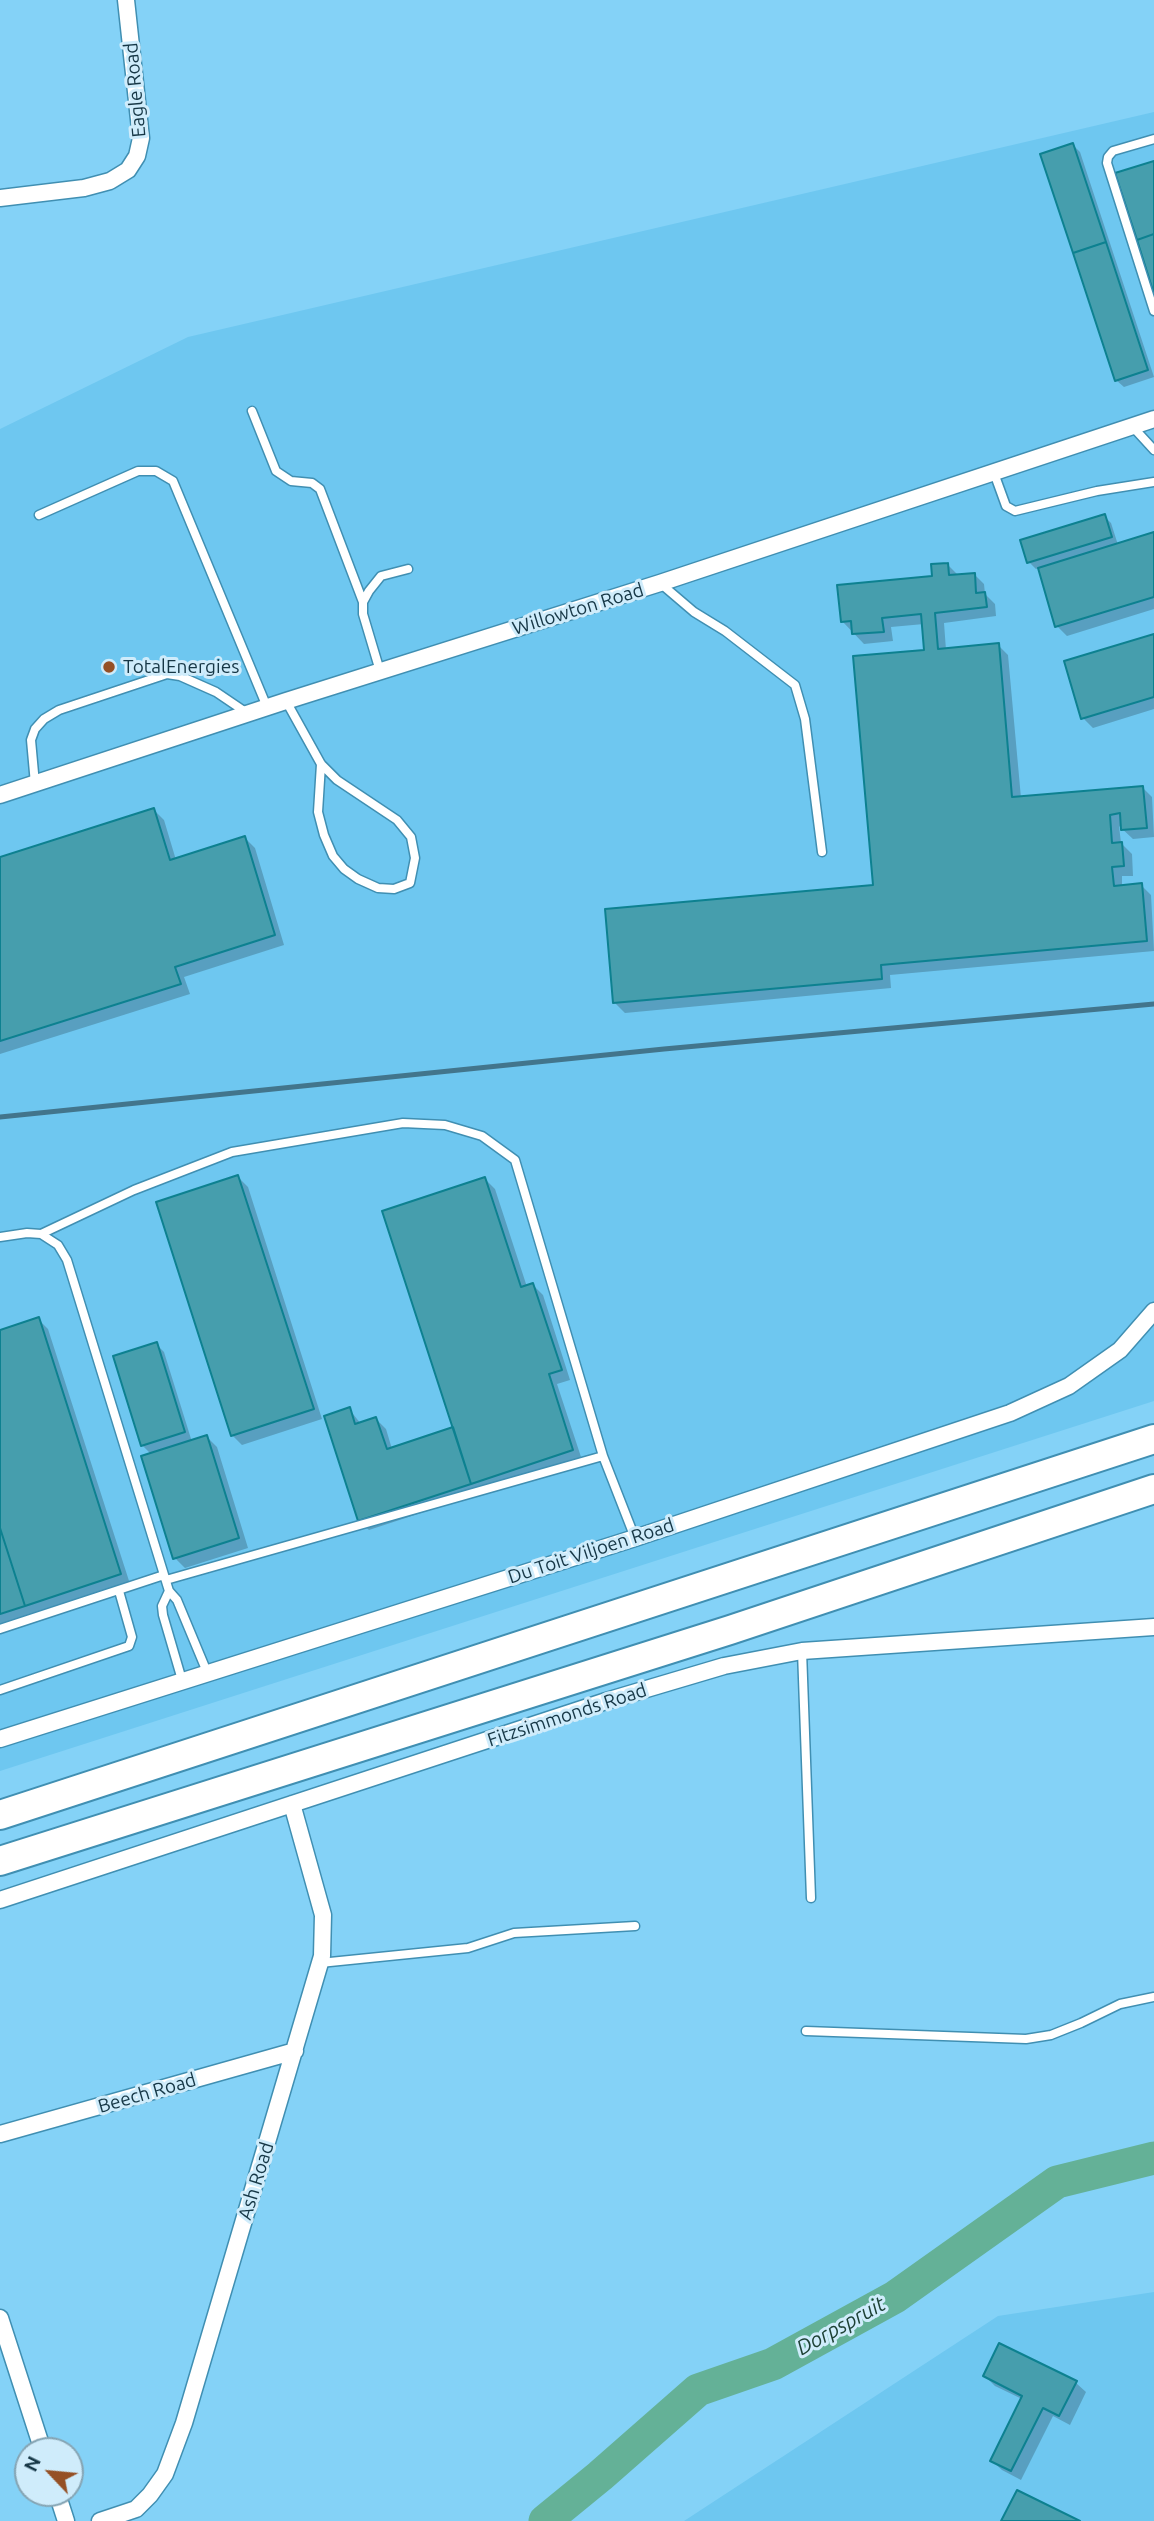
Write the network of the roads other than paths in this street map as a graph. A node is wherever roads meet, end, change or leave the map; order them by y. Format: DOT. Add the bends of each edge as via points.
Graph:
graph roads {
  1 [pos="126,0"];
  2 [pos="1154,139"];
  3 [pos="0,198"];
  4 [pos="1154,310"];
  5 [pos="252,411"];
  6 [pos="1154,419"];
  7 [pos="1132,426"];
  8 [pos="1154,450"];
  9 [pos="994,473"];
  10 [pos="1154,482"];
  11 [pos="39,515"];
  12 [pos="408,569"];
  13 [pos="660,583"];
  14 [pos="363,602"];
  15 [pos="380,671"];
  16 [pos="286,701"];
  17 [pos="267,707"];
  18 [pos="247,713"];
  19 [pos="321,764"];
  20 [pos="35,784"];
  21 [pos="0,795"];
  22 [pos="822,852"];
  23 [pos="41,1234"];
  24 [pos="0,1237"];
  25 [pos="1154,1311"];
  26 [pos="1154,1439"];
  27 [pos="603,1457"];
  28 [pos="1154,1489"];
  29 [pos="635,1538"];
  30 [pos="165,1578"];
  31 [pos="119,1591"];
  32 [pos="169,1591"];
  33 [pos="1154,1627"];
  34 [pos="0,1629"];
  35 [pos="802,1651"];
  36 [pos="207,1672"];
  37 [pos="182,1680"];
  38 [pos="0,1690"];
  39 [pos="0,1739"];
  40 [pos="292,1804"];
  41 [pos="0,1815"];
  42 [pos="0,1861"];
  43 [pos="811,1898"];
  44 [pos="0,1900"];
  45 [pos="635,1926"];
  46 [pos="320,1963"];
  47 [pos="1154,1997"];
  48 [pos="806,2031"];
  49 [pos="295,2051"];
  50 [pos="0,2134"];
  51 [pos="0,2318"];
  52 [pos="38,2437"];
  53 [pos="100,2521"];
  1 -- 3 [label="street, Eagle Road" via="141,138 137,156 128,170 110,181"];
  2 -- 4 [label="lane" via="1114,152 1107,163"];
  5 -- 14 [label="lane" via="276,471 291,481 312,483 320,489"];
  6 -- 7 [label="street, Willowton Road"];
  7 -- 8 [label="lane"];
  7 -- 9 [label="street, Willowton Road"];
  9 -- 10 [label="lane" via="1006,506 1015,512"];
  9 -- 13 [label="street, Willowton Road"];
  11 -- 17 [label="lane" via="138,471 156,471 173,481"];
  12 -- 14 [label="lane" via="381,576"];
  13 -- 15 [label="street, Willowton Road"];
  13 -- 22 [label="lane" via="795,685 805,719"];
  14 -- 15 [label="lane"];
  15 -- 16 [label="street, Willowton Road"];
  16 -- 17 [label="street, Willowton Road"];
  16 -- 19 [label="lane"];
  17 -- 18 [label="street, Willowton Road"];
  18 -- 20 [label="street, Willowton Road"];
  18 -- 20 [label="lane" via="216,692 167,674 59,710 44,719 31,740"];
  19 -- 19 [label="lane" via="397,820 411,837 415,858 410,883 378,888 358,879 333,856 318,812"];
  20 -- 21 [label="street, Willowton Road"];
  23 -- 24 [label="lane"];
  23 -- 27 [label="lane" via="134,1190 232,1152 402,1123 445,1125 482,1136 516,1160"];
  23 -- 30 [label="lane" via="58,1245 68,1260"];
  25 -- 29 [label="street, Du Toit Viljoen Road" via="1120,1350 1069,1386 1010,1413"];
  26 -- 41 [label="highway"];
  27 -- 29 [label="lane"];
  27 -- 30 [label="lane"];
  28 -- 42 [label="highway" via="730,1630"];
  29 -- 36 [label="street, Du Toit Viljoen Road"];
  30 -- 31 [label="lane"];
  30 -- 32 [label="lane"];
  31 -- 34 [label="lane"];
  31 -- 38 [label="lane" via="132,1637 129,1646"];
  32 -- 36 [label="lane"];
  32 -- 37 [label="lane" via="163,1615"];
  33 -- 35 [label="street, Fitzsimmonds Road"];
  35 -- 40 [label="street, Fitzsimmonds Road" via="711,1670 606,1701"];
  35 -- 43 [label="lane"];
  36 -- 37 [label="street, Du Toit Viljoen Road"];
  37 -- 39 [label="street, Du Toit Viljoen Road"];
  40 -- 44 [label="street, Fitzsimmonds Road"];
  40 -- 46 [label="street, Ash Road" via="323,1915"];
  45 -- 46 [label="lane" via="514,1933 468,1948"];
  46 -- 49 [label="street, Ash Road"];
  47 -- 48 [label="lane" via="1120,2004 1051,2035 1026,2039"];
  49 -- 50 [label="street, Beech Road"];
  49 -- 53 [label="street, Ash Road" via="165,2474 136,2509"];
  51 -- 52 [label="street"];
}
